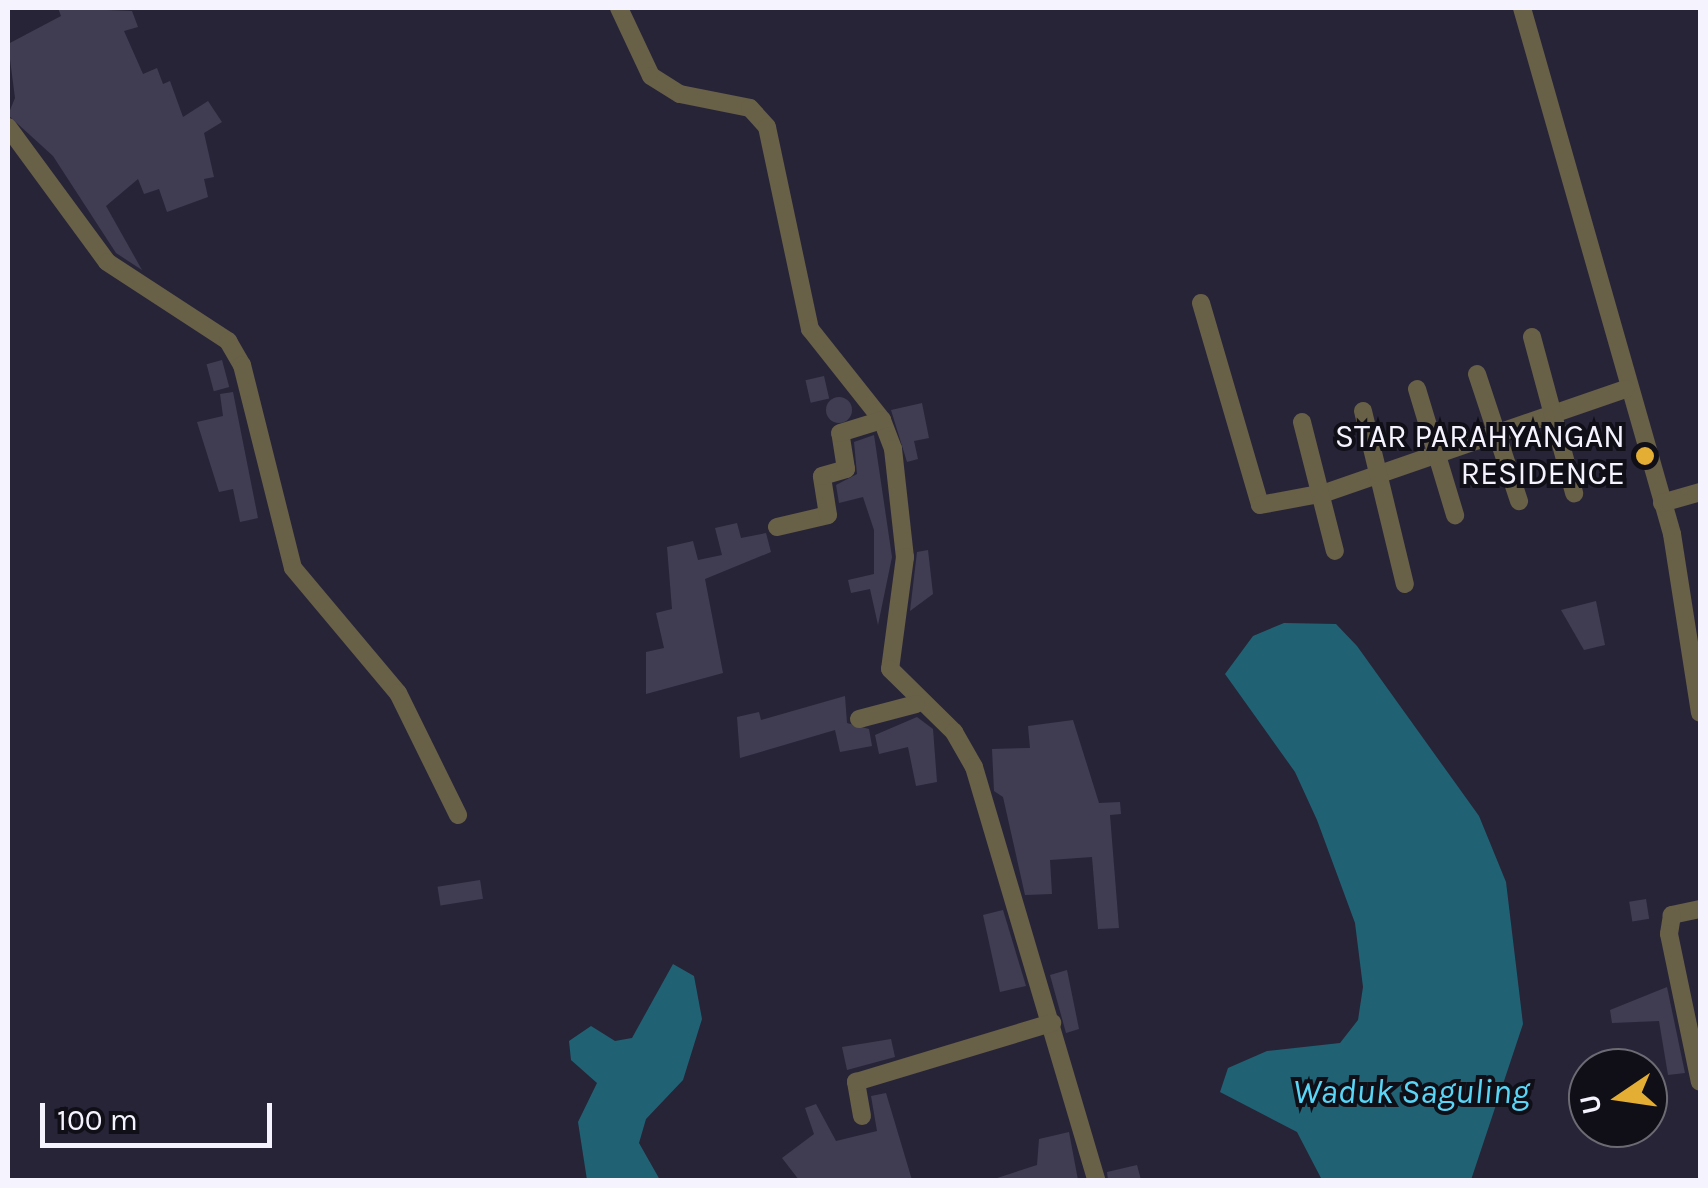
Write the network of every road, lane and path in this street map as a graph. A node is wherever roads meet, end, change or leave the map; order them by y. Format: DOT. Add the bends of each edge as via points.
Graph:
graph roads {
  1 [pos="619,8"];
  2 [pos="1522,8"];
  3 [pos="8,128"];
  4 [pos="1201,303"];
  5 [pos="1532,337"];
  6 [pos="1477,374"];
  7 [pos="1418,389"];
  8 [pos="1626,389"];
  9 [pos="1364,411"];
  10 [pos="1552,412"];
  11 [pos="882,420"];
  12 [pos="1302,422"];
  13 [pos="1497,435"];
  14 [pos="1439,455"];
  15 [pos="1380,474"];
  16 [pos="1700,492"];
  17 [pos="1574,493"];
  18 [pos="1320,495"];
  19 [pos="1519,501"];
  20 [pos="1662,504"];
  21 [pos="1455,515"];
  22 [pos="776,527"];
  23 [pos="1335,551"];
  24 [pos="1405,584"];
  25 [pos="916,704"];
  26 [pos="1700,710"];
  27 [pos="860,719"];
  28 [pos="458,815"];
  29 [pos="1700,909"];
  30 [pos="1052,1022"];
  31 [pos="1700,1082"];
  32 [pos="862,1116"];
  33 [pos="1096,1180"];
  1 -- 11 [label="street" via="651,76 680,94 750,108 768,127 810,329"];
  2 -- 8 [label="street"];
  3 -- 28 [label="street" via="107,262 228,341 242,365 294,568 398,692"];
  4 -- 18 [label="street" via="1260,505"];
  5 -- 10 [label="street"];
  6 -- 13 [label="street"];
  7 -- 14 [label="street"];
  8 -- 10 [label="street"];
  8 -- 20 [label="street"];
  9 -- 15 [label="street"];
  10 -- 13 [label="street"];
  10 -- 17 [label="street"];
  11 -- 22 [label="street" via="840,433 846,468 822,476 828,515"];
  11 -- 25 [label="street" via="905,558 904,602 887,655"];
  12 -- 18 [label="street"];
  13 -- 14 [label="street"];
  13 -- 19 [label="street"];
  14 -- 15 [label="street"];
  14 -- 21 [label="street"];
  15 -- 18 [label="street"];
  15 -- 24 [label="street"];
  16 -- 20 [label="street"];
  18 -- 23 [label="street"];
  20 -- 26 [label="street"];
  25 -- 27 [label="street"];
  25 -- 30 [label="street" via="954,732 974,767"];
  29 -- 31 [label="street" via="1672,916 1669,934"];
  30 -- 32 [label="street" via="856,1082"];
  30 -- 33 [label="street"];
}
